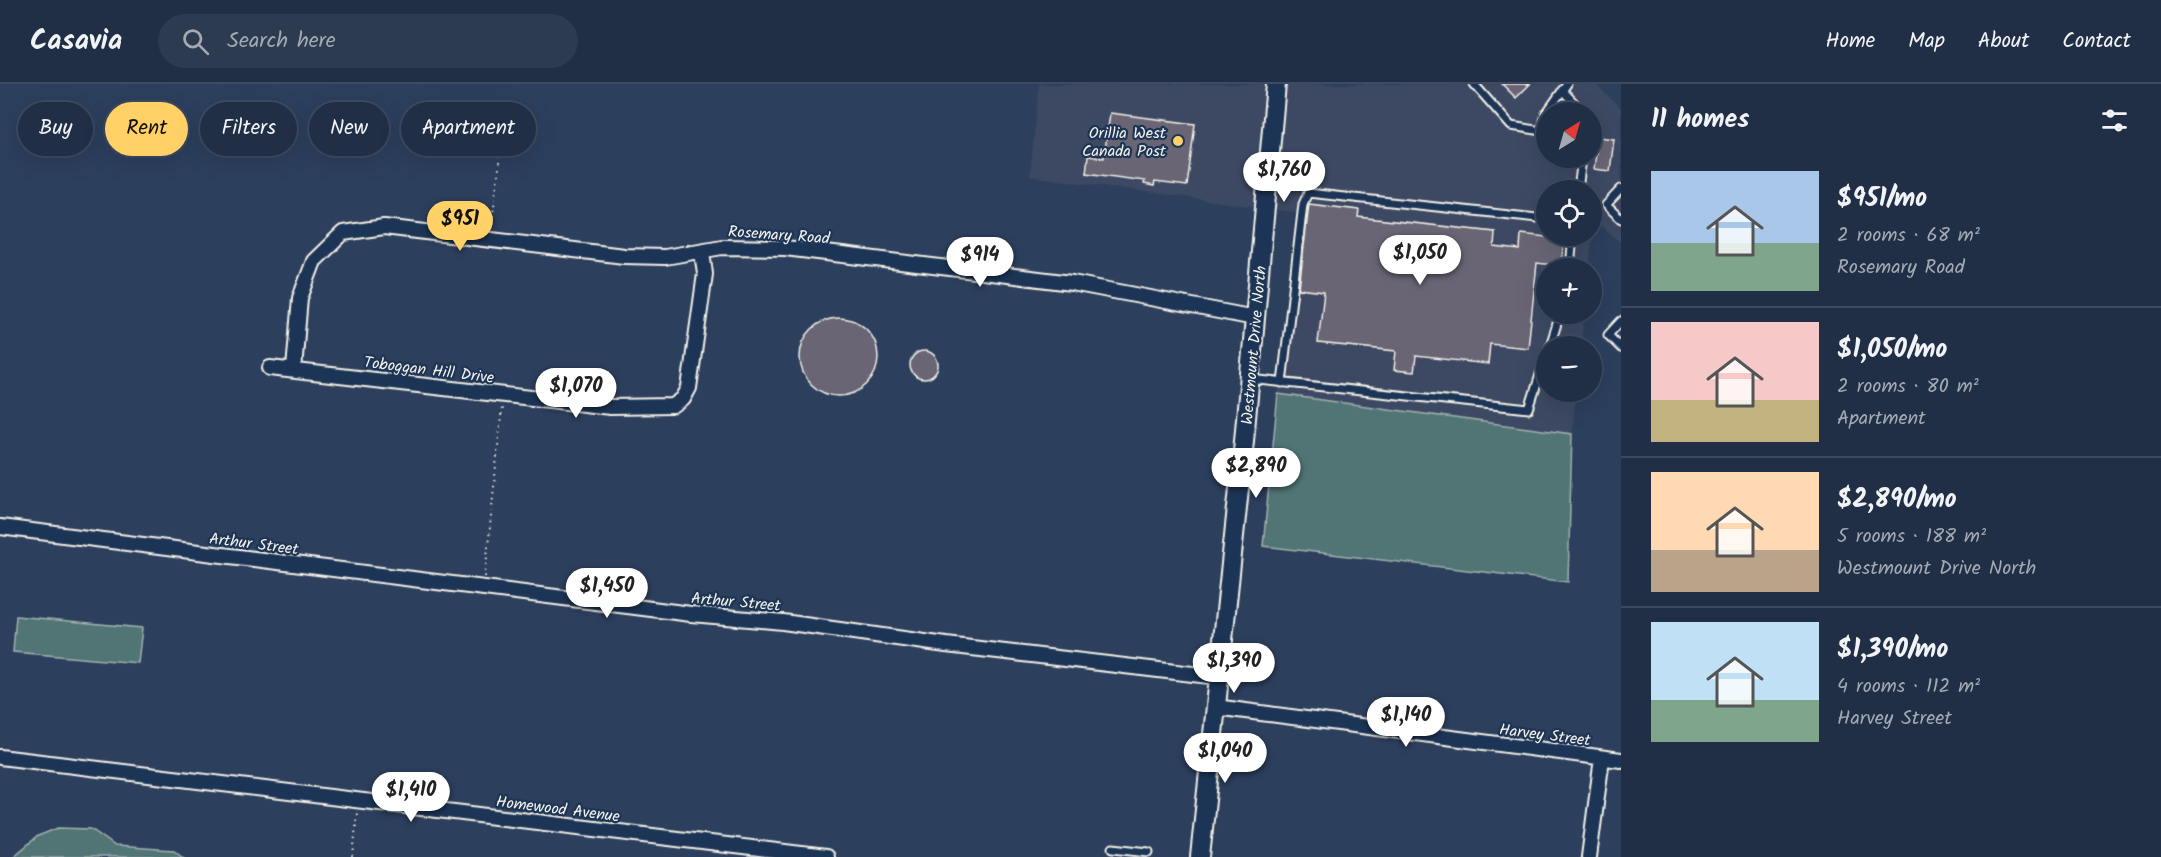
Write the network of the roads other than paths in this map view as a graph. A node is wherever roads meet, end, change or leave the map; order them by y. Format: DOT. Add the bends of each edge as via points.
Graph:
graph roads {
  1 [pos="1276,84"];
  2 [pos="1479,86"];
  3 [pos="1564,87"];
  4 [pos="1554,102"];
  5 [pos="1575,102"];
  6 [pos="1536,130"];
  7 [pos="1621,189"];
  8 [pos="1536,218"];
  9 [pos="1621,219"];
  10 [pos="702,252"];
  11 [pos="1255,318"];
  12 [pos="1621,321"];
  13 [pos="1621,348"];
  14 [pos="270,368"];
  15 [pos="294,369"];
  16 [pos="1250,379"];
  17 [pos="1282,383"];
  18 [pos="1536,387"];
  19 [pos="0,527"];
  20 [pos="1218,677"];
  21 [pos="1215,707"];
  22 [pos="0,757"];
  23 [pos="1602,758"];
  24 [pos="1621,760"];
  25 [pos="1113,848"];
  26 [pos="1149,852"];
  27 [pos="1129,853"];
  28 [pos="826,857"];
  29 [pos="1200,857"];
  30 [pos="1590,857"];
  1 -- 11 [label="street, Westmount Drive North"];
  2 -- 6 [label="lane" via="1511,126"];
  3 -- 4 [label="lane"];
  3 -- 5 [label="lane"];
  7 -- 9 [label="lane" via="1606,205"];
  8 -- 17 [label="lane" via="1308,193 1303,204"];
  10 -- 11 [label="street, Rosemary Road" via="722,247 785,248 1072,283"];
  10 -- 15 [label="street, Rosemary Road" via="665,257 624,256 384,227 343,233 314,261 300,298"];
  10 -- 15 [label="street, Toboggan Hill Drive" via="705,274 689,388 673,406 610,407"];
  11 -- 16 [label="street, Westmount Drive North"];
  12 -- 13 [label="lane" via="1608,335"];
  14 -- 15 [label="street, Toboggan Hill Drive"];
  16 -- 17 [label="lane"];
  16 -- 20 [label="street, Westmount Drive North"];
  17 -- 18 [label="lane" via="1529,409"];
  19 -- 20 [label="street, Arthur Street"];
  20 -- 21 [label="street, Westmount Drive North"];
  21 -- 23 [label="street, Harvey Street"];
  21 -- 29 [label="street, Westmount Drive North"];
  22 -- 28 [label="street, Homewood Avenue"];
  23 -- 24 [label="street, Harvey Street"];
  23 -- 30 [label="street"];
  25 -- 27 [label="lane"];
  26 -- 27 [label="lane"];
}
